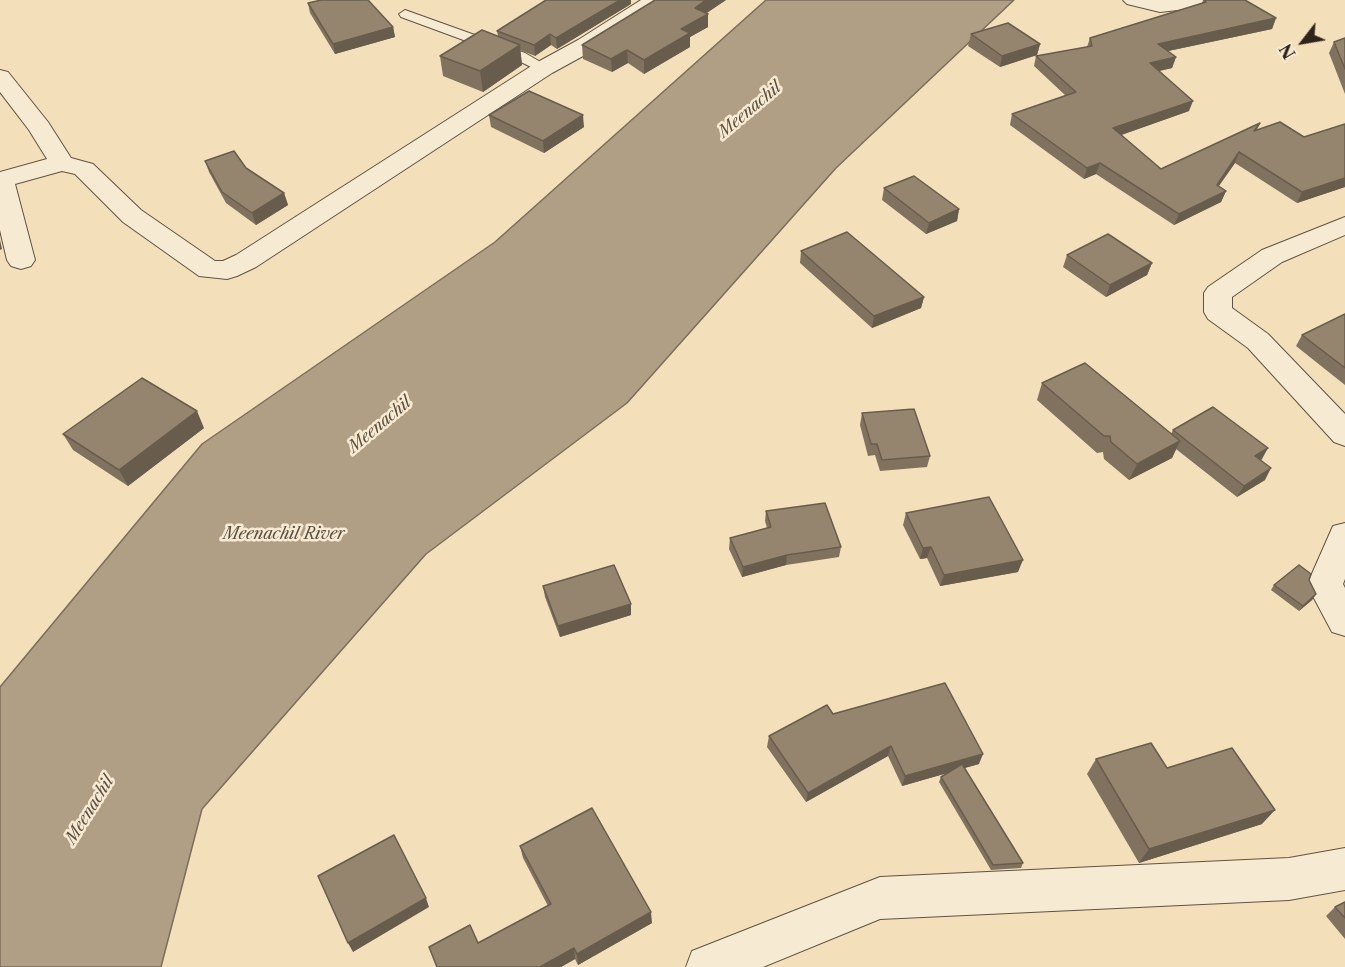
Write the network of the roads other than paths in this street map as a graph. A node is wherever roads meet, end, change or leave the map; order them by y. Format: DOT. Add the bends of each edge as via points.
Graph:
graph roads {
  1 [pos="655,0"];
  2 [pos="1134,0"];
  3 [pos="1213,0"];
  4 [pos="405,14"];
  5 [pos="544,68"];
  6 [pos="0,77"];
  7 [pos="62,163"];
  8 [pos="1,180"];
  9 [pos="1345,225"];
  10 [pos="21,260"];
  11 [pos="1345,434"];
  12 [pos="1345,536"];
  13 [pos="1345,621"];
  14 [pos="1345,869"];
  15 [pos="708,967"];
  1 -- 5 [label="street"];
  2 -- 3 [label="street" via="1160,6"];
  4 -- 5 [label="lane"];
  5 -- 7 [label="street" via="227,270 209,270 132,216 84,169"];
  6 -- 7 [label="street"];
  7 -- 8 [label="street"];
  8 -- 10 [label="street"];
  9 -- 11 [label="street" via="1272,256 1218,293 1218,312 1258,341"];
  12 -- 13 [label="street" via="1325,585"];
  14 -- 15 [label="street" via="1289,879 880,898"];
}
